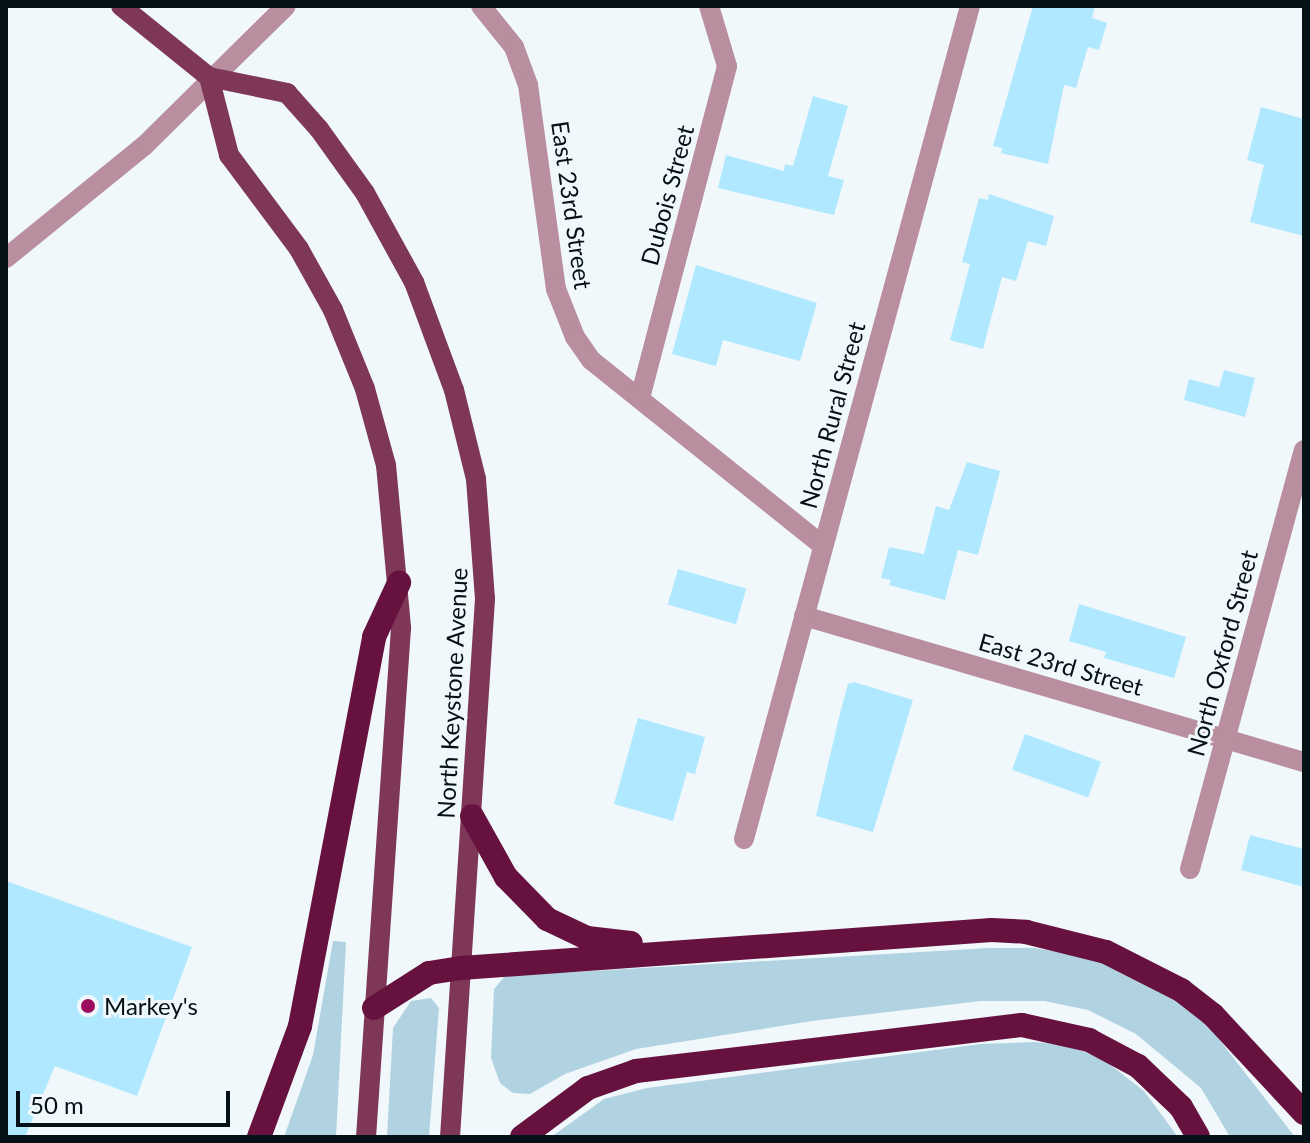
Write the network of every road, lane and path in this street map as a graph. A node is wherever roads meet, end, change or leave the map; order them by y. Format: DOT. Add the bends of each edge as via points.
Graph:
graph roads {
  1 [pos="121,6"];
  2 [pos="286,6"];
  3 [pos="481,6"];
  4 [pos="709,6"];
  5 [pos="970,6"];
  6 [pos="209,77"];
  7 [pos="6,258"];
  8 [pos="640,398"];
  9 [pos="1304,450"];
  10 [pos="823,546"];
  11 [pos="399,583"];
  12 [pos="804,616"];
  13 [pos="1225,739"];
  14 [pos="1304,762"];
  15 [pos="472,816"];
  16 [pos="744,839"];
  17 [pos="1190,869"];
  18 [pos="681,951"];
  19 [pos="461,968"];
  20 [pos="374,1008"];
  21 [pos="1304,1113"];
  22 [pos="259,1137"];
  23 [pos="366,1137"];
  24 [pos="450,1137"];
  25 [pos="522,1137"];
  26 [pos="1198,1137"];
  1 -- 6 [label="main road, North Keystone Avenue"];
  2 -- 6 [label="street"];
  3 -- 8 [label="street, East 23rd Street" via="514,47 528,85 556,289 568,326 591,360"];
  4 -- 8 [label="street, Dubois Street" via="727,66"];
  5 -- 10 [label="street, North Rural Street"];
  6 -- 7 [label="street" via="144,146"];
  6 -- 11 [label="main road" via="229,155 299,249 333,310 365,389 386,465"];
  6 -- 15 [label="main road, North Keystone Avenue" via="287,93 319,129 379,218 437,334 472,463 484,555 484,646"];
  8 -- 10 [label="street, East 23rd Street"];
  9 -- 13 [label="street, North Oxford Street"];
  10 -- 12 [label="street, North Rural Street"];
  11 -- 20 [label="main road" via="401,628"];
  11 -- 22 [label="highway" via="374,637 300,1026"];
  12 -- 13 [label="street, East 23rd Street"];
  12 -- 16 [label="street, North Rural Street"];
  13 -- 14 [label="street, East 23rd Street"];
  13 -- 17 [label="street, North Oxford Street"];
  15 -- 18 [label="highway" via="506,877 547,919 587,938"];
  15 -- 19 [label="main road, North Keystone Avenue"];
  18 -- 19 [label="highway"];
  18 -- 21 [label="highway" via="992,930 1064,939 1142,966 1181,990 1213,1015"];
  19 -- 20 [label="highway" via="416,979"];
  19 -- 24 [label="main road, North Keystone Avenue"];
  20 -- 23 [label="main road"];
  25 -- 26 [label="highway" via="588,1088 636,1071 1022,1025 1089,1040 1138,1066 1181,1107"];
}
